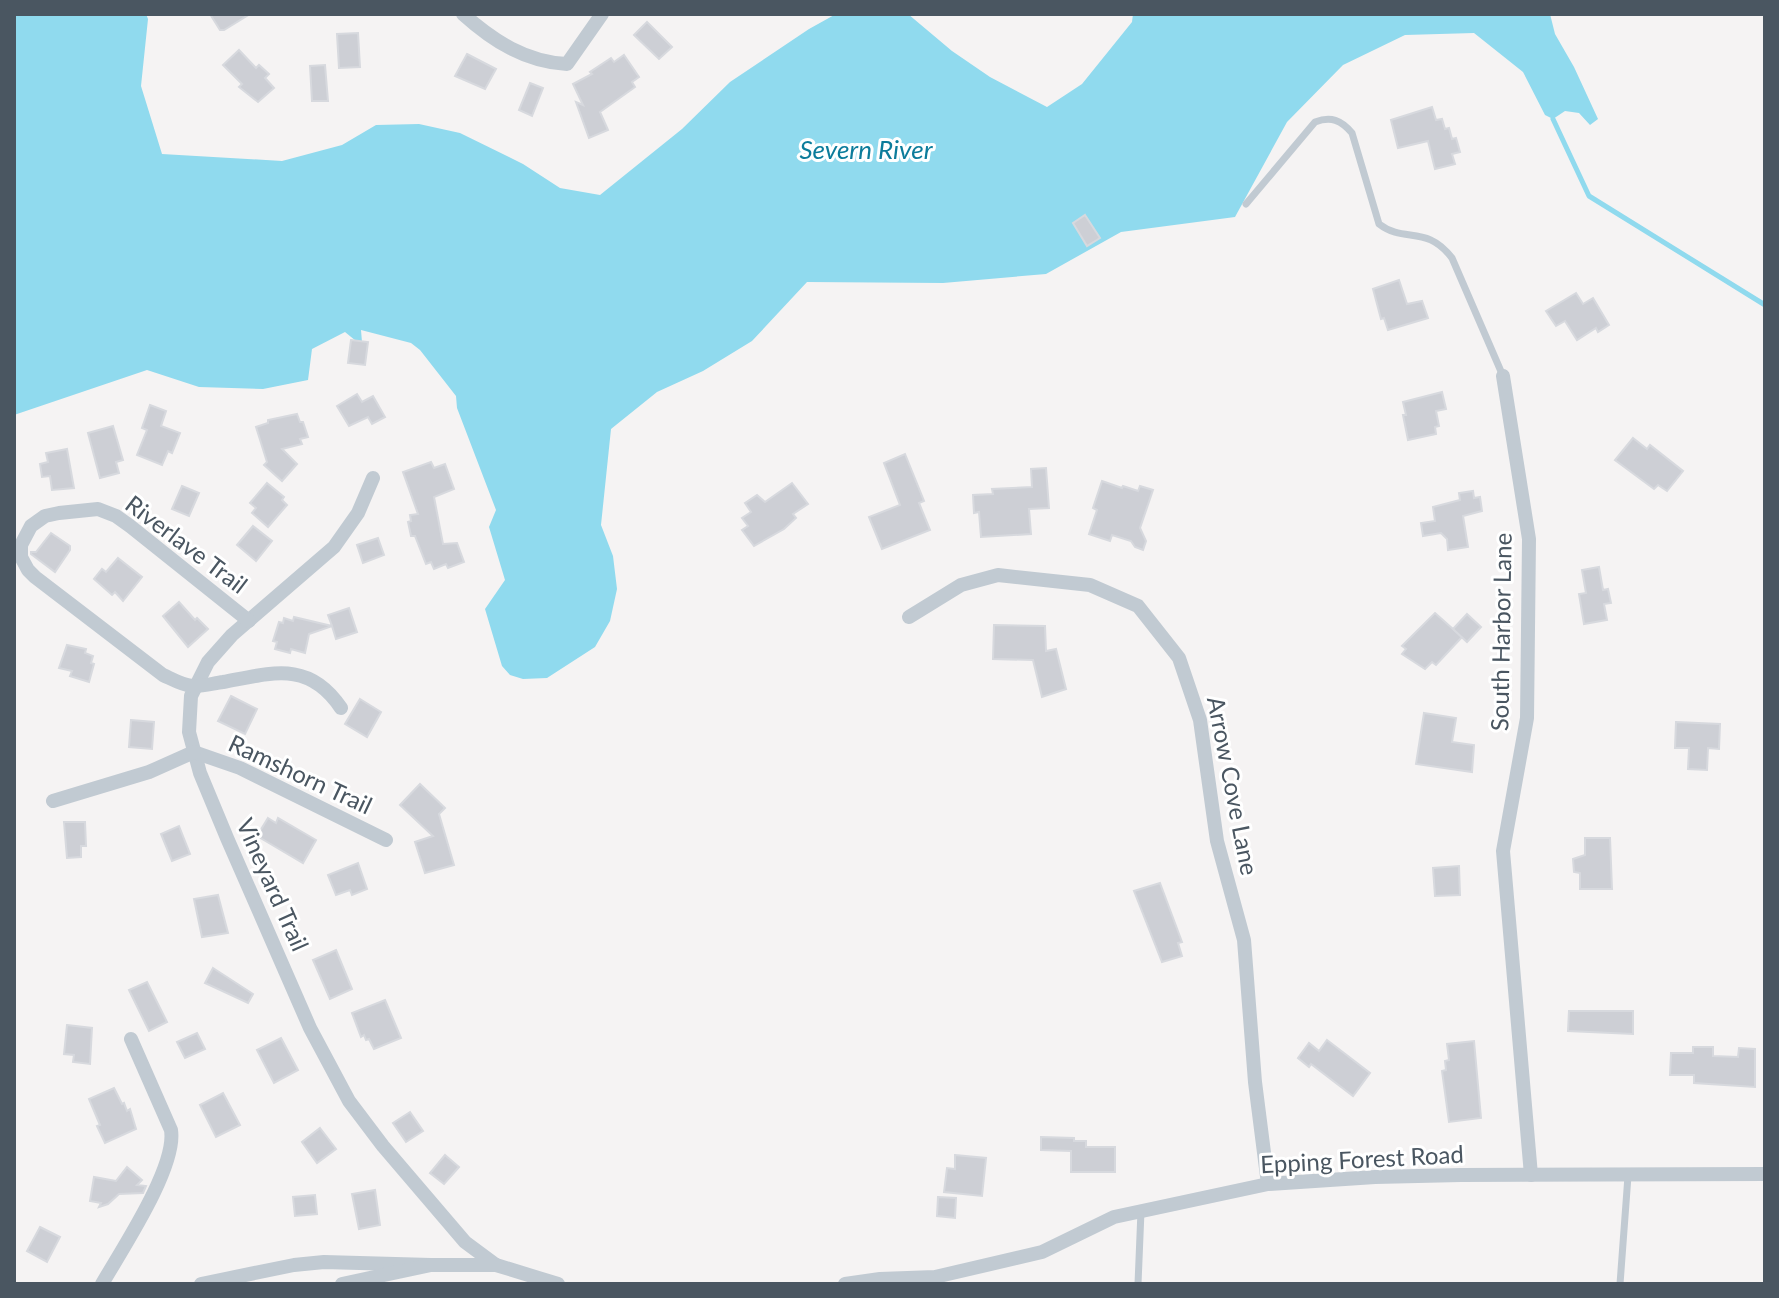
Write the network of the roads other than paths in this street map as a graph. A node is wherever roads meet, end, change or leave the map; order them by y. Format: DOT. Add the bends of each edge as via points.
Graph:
graph roads {
  1 [pos="463,14"];
  2 [pos="602,14"];
  3 [pos="1246,204"];
  4 [pos="1503,376"];
  5 [pos="373,478"];
  6 [pos="17,544"];
  7 [pos="909,617"];
  8 [pos="249,621"];
  9 [pos="194,687"];
  10 [pos="341,708"];
  11 [pos="194,752"];
  12 [pos="53,801"];
  13 [pos="386,840"];
  14 [pos="131,1039"];
  15 [pos="1765,1174"];
  16 [pos="1531,1175"];
  17 [pos="1628,1176"];
  18 [pos="1268,1184"];
  19 [pos="1141,1211"];
  20 [pos="431,1265"];
  21 [pos="496,1265"];
  22 [pos="880,1282"];
  23 [pos="102,1284"];
  24 [pos="201,1284"];
  25 [pos="342,1284"];
  26 [pos="558,1284"];
  27 [pos="845,1284"];
  28 [pos="1138,1284"];
  29 [pos="1620,1284"];
  1 -- 2 [label="street" via="490,38 544,63 567,64"];
  3 -- 4 [label="lane" via="1315,122 1327,118 1343,123 1352,133 1379,224 1388,232 1424,236 1441,244 1452,258"];
  4 -- 16 [label="street, South Harbor Lane" via="1529,539 1527,718 1503,851"];
  5 -- 8 [label="street" via="358,513 334,547"];
  6 -- 8 [label="street, Riverlave Trail" via="45,516 89,509 107,512"];
  6 -- 9 [label="street" via="35,577 163,675"];
  7 -- 18 [label="street, Arrow Cove Lane" via="961,585 998,575 1090,585 1138,606 1179,658 1200,720 1217,841 1244,940"];
  8 -- 9 [label="street" via="215,653"];
  9 -- 10 [label="street" via="274,674 307,676"];
  9 -- 11 [label="street, Vineyard Trail" via="189,732"];
  11 -- 12 [label="street" via="149,772"];
  11 -- 13 [label="street, Ramshorn Trail" via="240,768"];
  11 -- 21 [label="street, Vineyard Trail" via="305,1016 349,1101 465,1242"];
  14 -- 23 [label="street" via="173,1145"];
  15 -- 17 [label="street, Epping Forest Road"];
  16 -- 17 [label="street, Epping Forest Road"];
  16 -- 18 [label="street, Epping Forest Road"];
  17 -- 29 [label="lane"];
  18 -- 19 [label="street, Epping Forest Road"];
  19 -- 22 [label="street, Epping Forest Road" via="1114,1217 1042,1252 935,1277"];
  19 -- 28 [label="lane"];
  20 -- 21 [label="street"];
  20 -- 24 [label="street" via="309,1264"];
  20 -- 25 [label="street"];
  21 -- 26 [label="street"];
  22 -- 27 [label="street, Epping Forest Road"];
}
